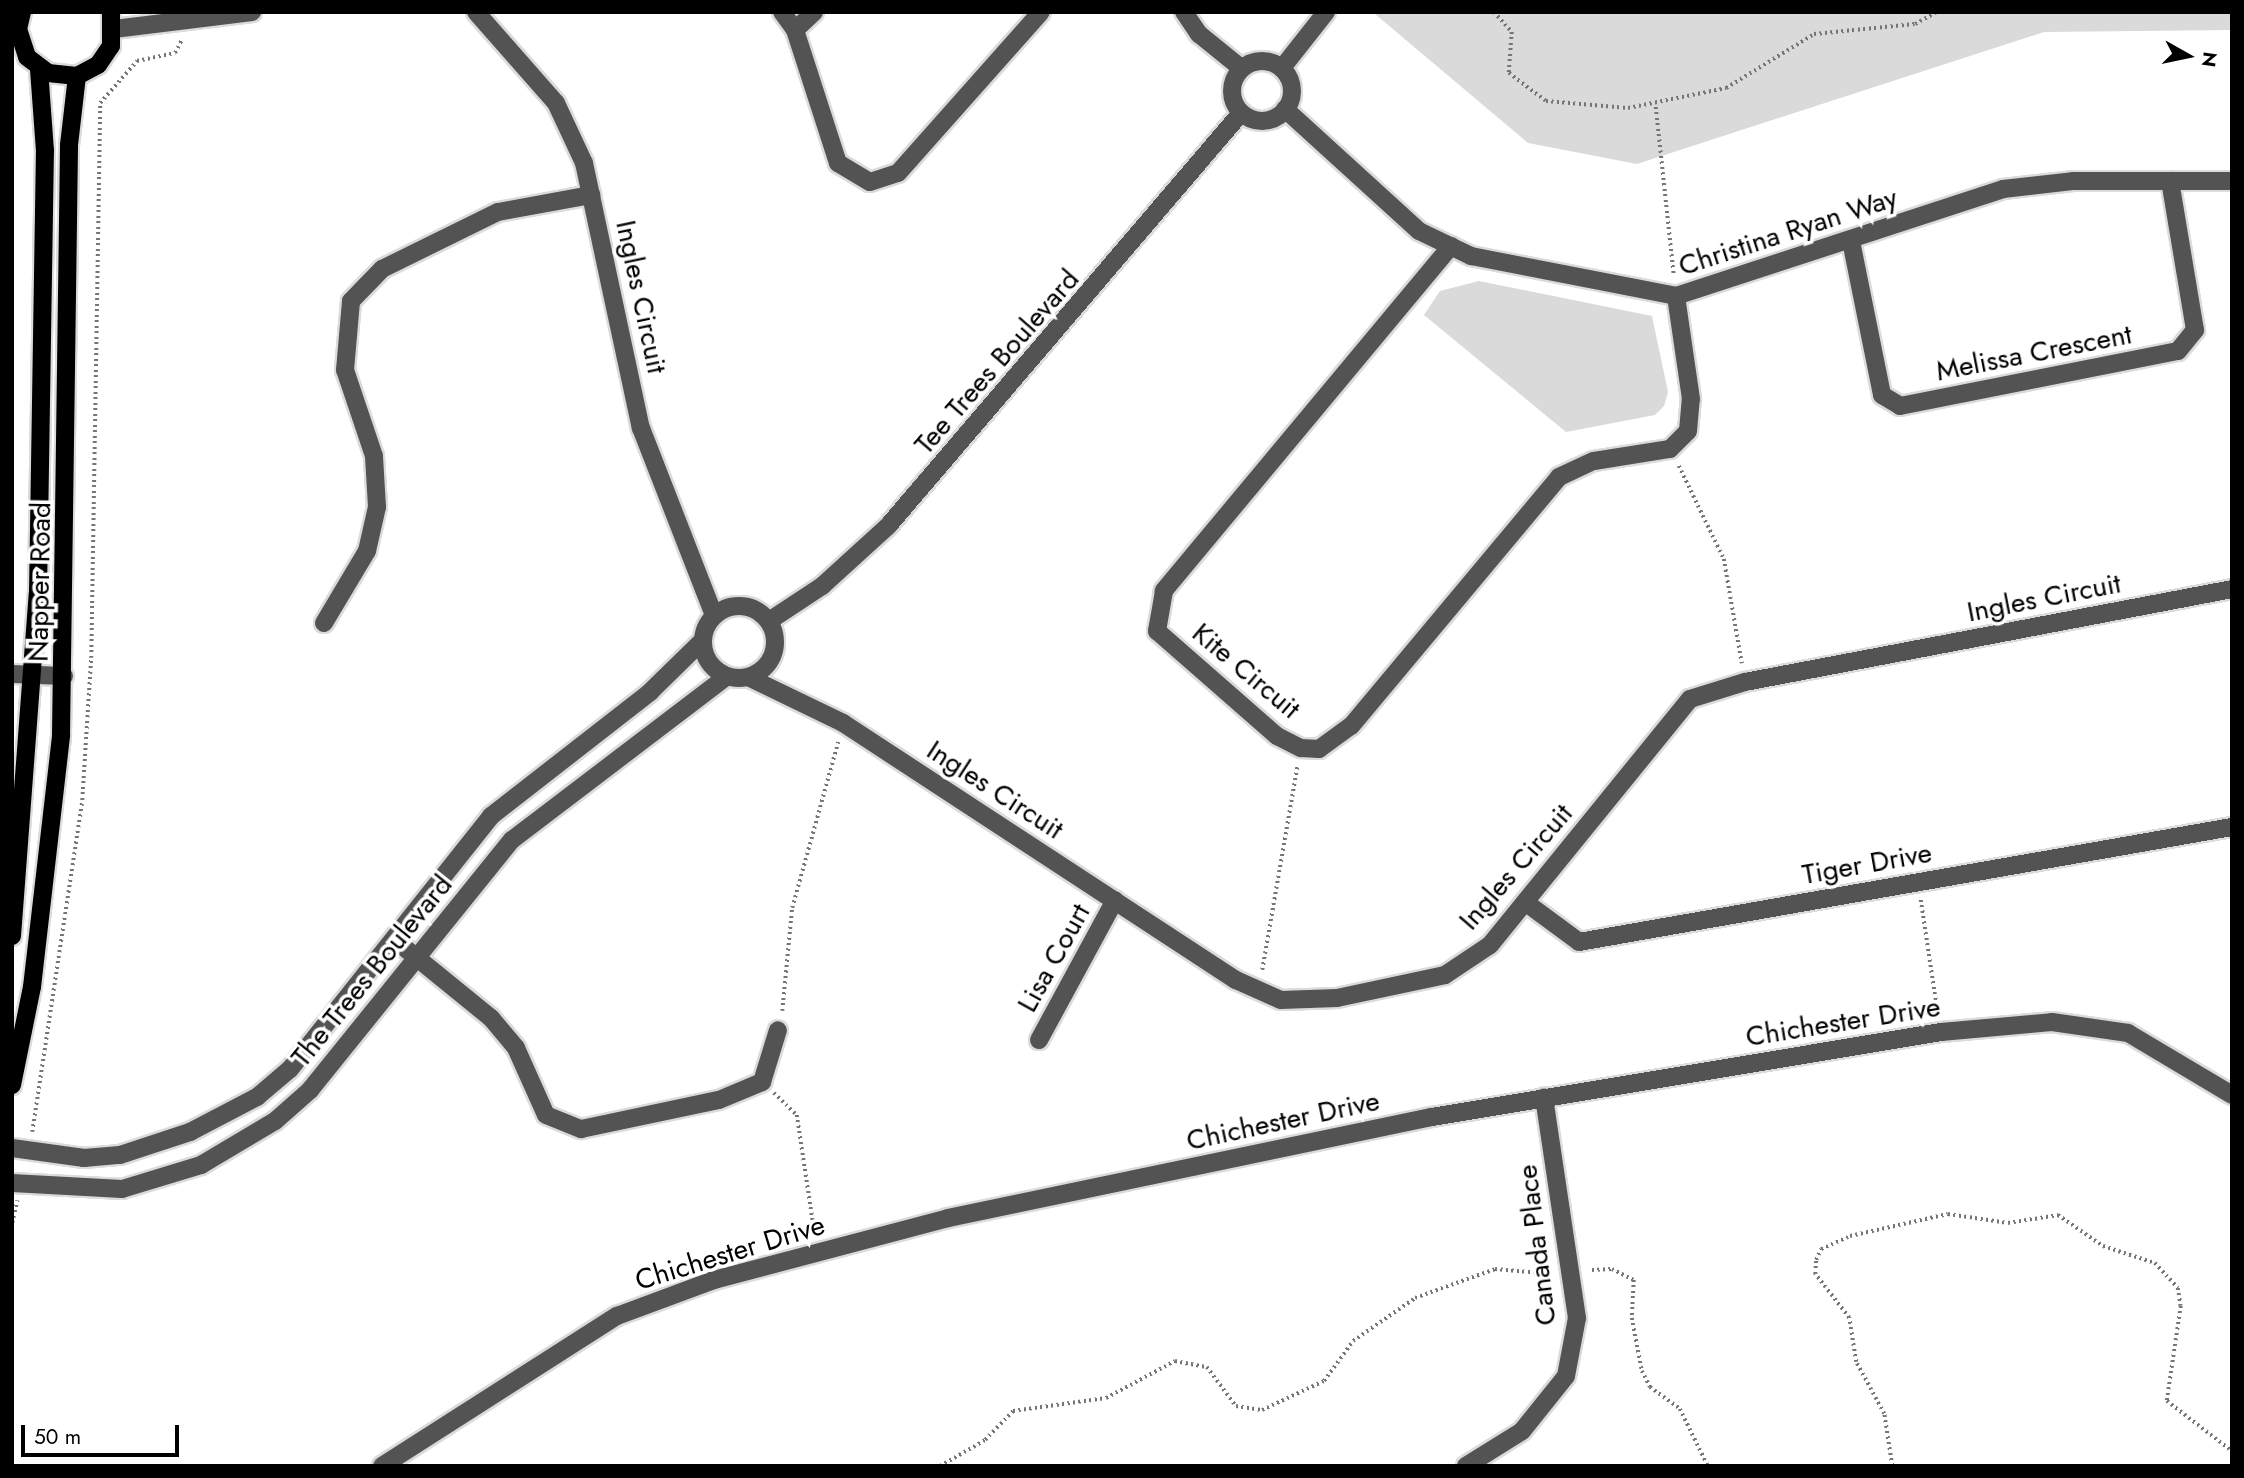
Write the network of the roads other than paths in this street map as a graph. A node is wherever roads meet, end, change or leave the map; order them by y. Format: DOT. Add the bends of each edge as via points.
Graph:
graph roads {
  1 [pos="252,12"];
  2 [pos="476,12"];
  3 [pos="782,12"];
  4 [pos="814,12"];
  5 [pos="1041,12"];
  6 [pos="1184,12"];
  7 [pos="1326,12"];
  8 [pos="112,21"];
  9 [pos="17,23"];
  10 [pos="795,30"];
  11 [pos="1241,68"];
  12 [pos="1282,68"];
  13 [pos="39,69"];
  14 [pos="77,76"];
  15 [pos="1285,109"];
  16 [pos="1241,113"];
  17 [pos="2170,181"];
  18 [pos="2232,181"];
  19 [pos="592,195"];
  20 [pos="1851,241"];
  21 [pos="1451,246"];
  22 [pos="1676,296"];
  23 [pos="2232,589"];
  24 [pos="714,615"];
  25 [pos="769,621"];
  26 [pos="324,623"];
  27 [pos="702,641"];
  28 [pos="12,674"];
  29 [pos="33,675"];
  30 [pos="64,676"];
  31 [pos="748,677"];
  32 [pos="725,678"];
  33 [pos="2232,827"];
  34 [pos="1115,900"];
  35 [pos="1525,902"];
  36 [pos="12,936"];
  37 [pos="395,940"];
  38 [pos="416,957"];
  39 [pos="778,1030"];
  40 [pos="1039,1040"];
  41 [pos="12,1085"];
  42 [pos="2232,1095"];
  43 [pos="1544,1097"];
  44 [pos="20,1150"];
  45 [pos="16,1184"];
  46 [pos="382,1466"];
  47 [pos="1466,1466"];
  1 -- 8 [label="street" via="190,23"];
  2 -- 19 [label="street, Ingles Circuit" via="556,103"];
  3 -- 10 [label="street"];
  4 -- 10 [label="street"];
  5 -- 10 [label="street" via="898,173 870,182 838,163"];
  6 -- 11 [label="street" via="1199,34"];
  7 -- 12 [label="street"];
  8 -- 14 [label="main road" via="98,65"];
  9 -- 13 [label="main road" via="27,57"];
  11 -- 12 [label="street" via="1261,60"];
  11 -- 16 [label="street" via="1232,86"];
  12 -- 15 [label="street" via="1292,92"];
  13 -- 14 [label="main road"];
  13 -- 29 [label="main road, Napper Road" via="46,151"];
  14 -- 30 [label="main road, Napper Road" via="69,145"];
  15 -- 16 [label="street" via="1269,120"];
  15 -- 21 [label="street, Christina Ryan Way" via="1419,231"];
  16 -- 25 [label="street, Tee Trees Boulevard" via="888,526 822,586"];
  17 -- 18 [label="street, Christina Ryan Way"];
  17 -- 20 [label="street, Christina Ryan Way" via="2003,189"];
  17 -- 20 [label="street, Melissa Crescent" via="2195,330 2178,351 1900,406 1882,395"];
  19 -- 24 [label="street, Ingles Circuit" via="641,428"];
  19 -- 26 [label="street" via="498,212 383,269 351,301 345,370 374,456 377,507 367,551"];
  20 -- 22 [label="street, Christina Ryan Way"];
  21 -- 22 [label="street, Christina Ryan Way" via="1471,256"];
  21 -- 22 [label="street, Kite Circuit" via="1164,592 1157,631 1278,736 1301,748 1318,749 1351,726 1559,477 1594,461 1670,449 1688,431 1691,399"];
  23 -- 35 [label="street, Ingles Circuit" via="1745,682 1690,699"];
  24 -- 25 [label="street" via="746,606"];
  24 -- 27 [label="street"];
  25 -- 31 [label="street" via="771,659"];
  27 -- 32 [label="street" via="712,667"];
  27 -- 37 [label="street, The Trees Boulevard" via="650,692 491,816"];
  28 -- 29 [label="street"];
  29 -- 30 [label="street"];
  29 -- 36 [label="main road, Napper Road"];
  30 -- 41 [label="main road, Napper Road" via="56,802"];
  31 -- 32 [label="street"];
  31 -- 34 [label="street, Ingles Circuit" via="843,723"];
  32 -- 38 [label="street, The Trees Boulevard" via="512,840"];
  33 -- 35 [label="street, Tiger Drive" via="1579,942"];
  34 -- 35 [label="street, Ingles Circuit" via="1281,1000 1337,998 1446,975 1490,945"];
  34 -- 40 [label="street, Lisa Court"];
  37 -- 38 [label="street"];
  37 -- 44 [label="street, The Trees Boulevard" via="290,1069 257,1097 190,1132 120,1154 84,1158"];
  38 -- 39 [label="street" via="491,1018 516,1048 546,1115 581,1129 719,1100 762,1082"];
  38 -- 45 [label="street, The Trees Boulevard" via="310,1090 239,1144 201,1164 122,1189"];
  42 -- 43 [label="street, Chichester Drive" via="2128,1033 2053,1021 1941,1032"];
  43 -- 46 [label="street, Chichester Drive" via="948,1218 817,1252 617,1316"];
  43 -- 47 [label="street, Canada Place" via="1577,1318 1566,1376 1522,1431"];
}
